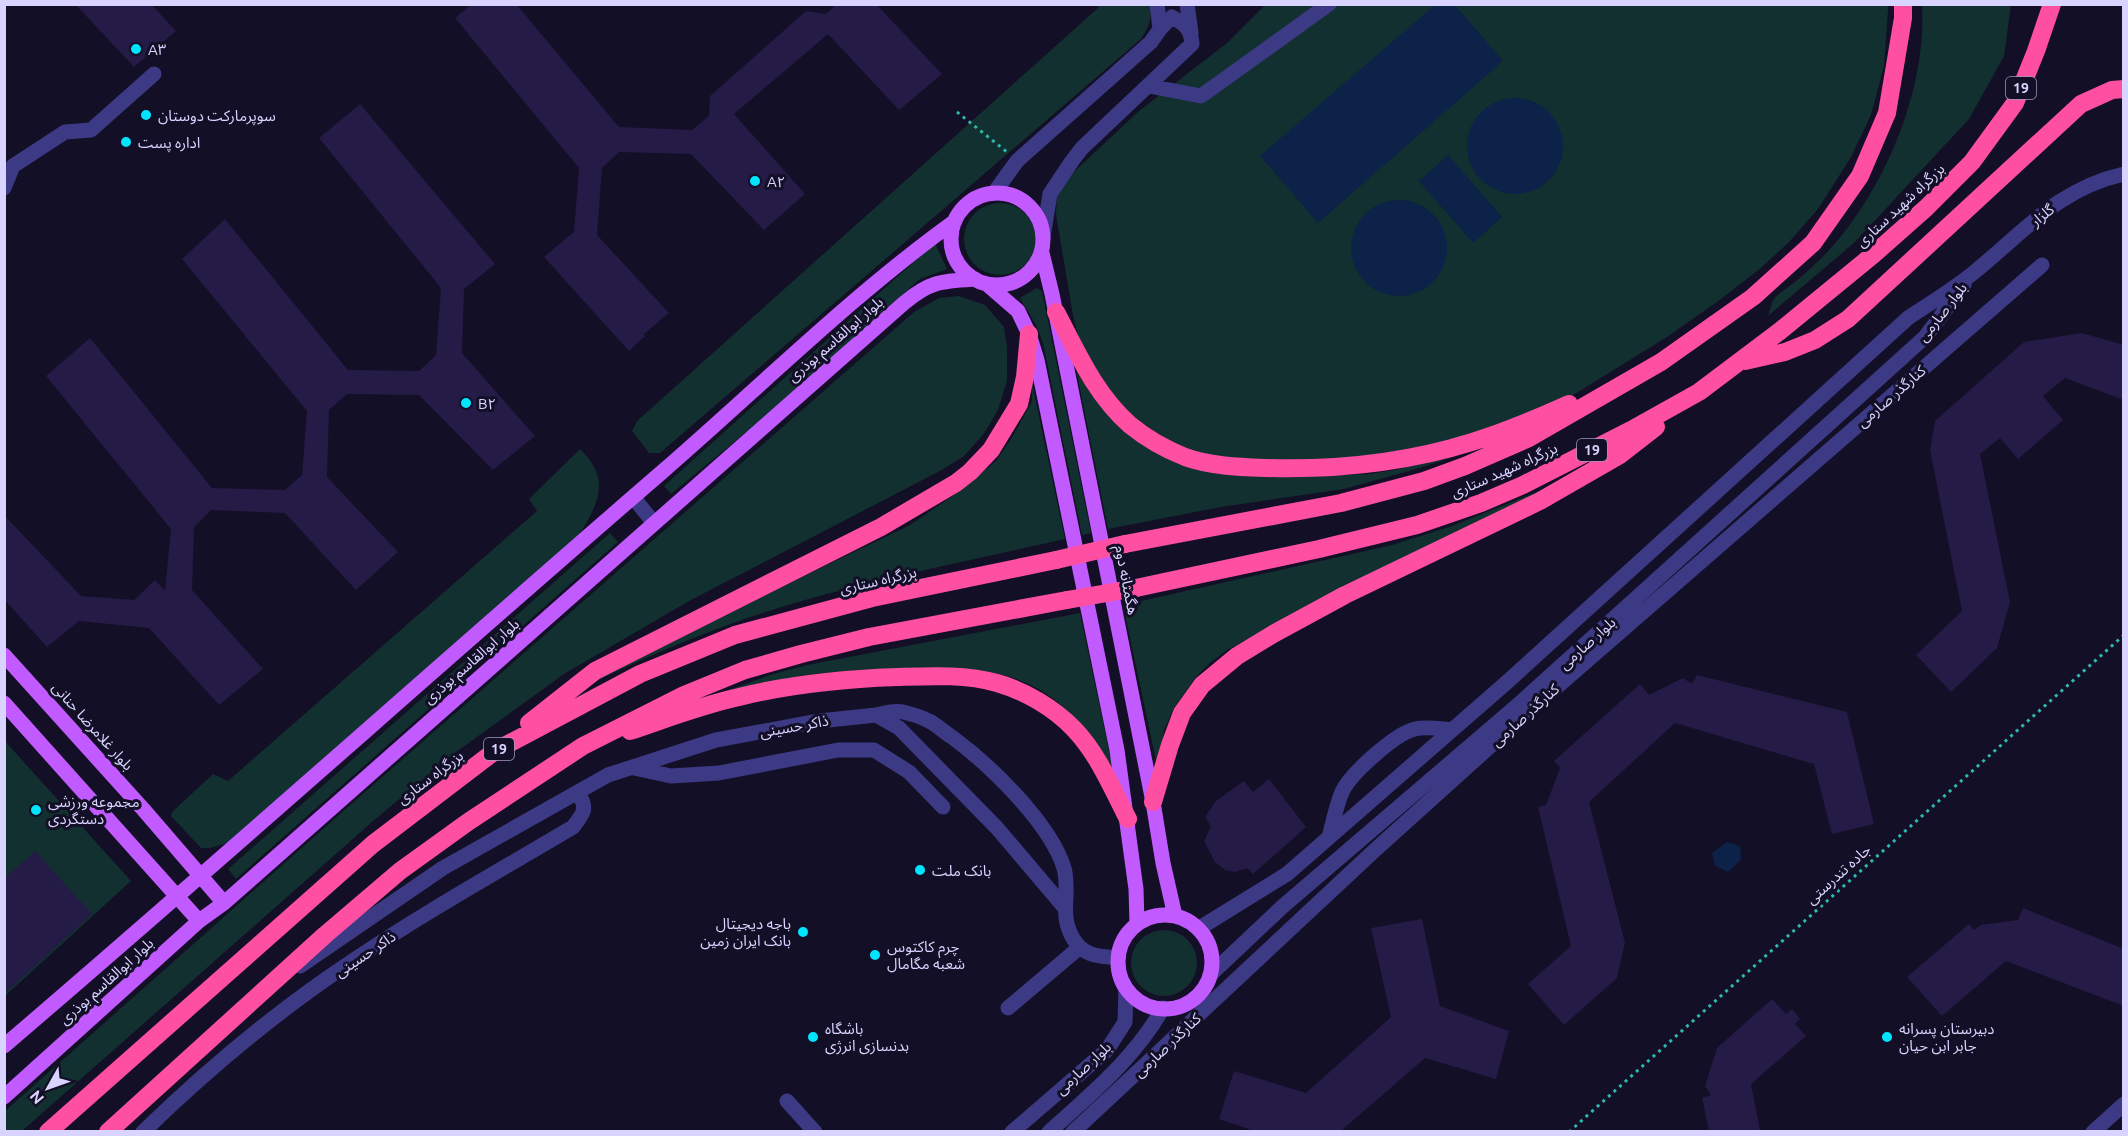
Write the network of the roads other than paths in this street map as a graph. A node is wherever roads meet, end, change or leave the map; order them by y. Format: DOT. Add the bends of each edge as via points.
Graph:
graph roads {
  1 [pos="1157,4"];
  2 [pos="1187,4"];
  3 [pos="1329,4"];
  4 [pos="1903,4"];
  5 [pos="2052,4"];
  6 [pos="1160,29"];
  7 [pos="1191,33"];
  8 [pos="154,74"];
  9 [pos="1149,86"];
  10 [pos="2124,88"];
  11 [pos="2124,174"];
  12 [pos="4,188"];
  13 [pos="994,193"];
  14 [pos="955,220"];
  15 [pos="1043,237"];
  16 [pos="1042,253"];
  17 [pos="2042,266"];
  18 [pos="1971,275"];
  19 [pos="981,282"];
  20 [pos="1056,312"];
  21 [pos="1029,334"];
  22 [pos="1661,362"];
  23 [pos="1740,362"];
  24 [pos="1699,392"];
  25 [pos="633,497"];
  26 [pos="654,523"];
  27 [pos="1056,560"];
  28 [pos="4,655"];
  29 [pos="1534,658"];
  30 [pos="1553,682"];
  31 [pos="4,703"];
  32 [pos="876,715"];
  33 [pos="1452,730"];
  34 [pos="583,746"];
  35 [pos="495,751"];
  36 [pos="633,767"];
  37 [pos="578,793"];
  38 [pos="1153,802"];
  39 [pos="943,807"];
  40 [pos="1128,819"];
  41 [pos="1329,837"];
  42 [pos="202,877"];
  43 [pos="178,897"];
  44 [pos="224,903"];
  45 [pos="1064,908"];
  46 [pos="1175,916"];
  47 [pos="199,921"];
  48 [pos="1137,923"];
  49 [pos="1198,929"];
  50 [pos="1080,947"];
  51 [pos="1118,958"];
  52 [pos="1210,975"];
  53 [pos="1126,988"];
  54 [pos="266,989"];
  55 [pos="1197,996"];
  56 [pos="1008,1008"];
  57 [pos="1163,1008"];
  58 [pos="1207,1008"];
  59 [pos="4,1046"];
  60 [pos="4,1097"];
  61 [pos="787,1101"];
  62 [pos="2124,1104"];
  63 [pos="48,1131"];
  64 [pos="108,1131"];
  65 [pos="143,1131"];
  66 [pos="815,1131"];
  67 [pos="1012,1131"];
  68 [pos="1049,1131"];
  69 [pos="1074,1131"];
  70 [pos="2093,1131"];
  1 -- 6 [label="street"];
  2 -- 7 [label="street"];
  3 -- 9 [label="street" via="1201,96"];
  4 -- 22 [label="highway, بزرگراه شهید ستاری / 19" via="1904,18 1887,113 1860,176 1814,243 1753,297"];
  5 -- 23 [label="highway, بزرگراه شهید ستاری / 19" via="2015,103 1972,162 1874,254"];
  6 -- 7 [label="street" via="1172,17 1184,23"];
  6 -- 13 [label="street" via="1143,50 1017,161"];
  7 -- 9 [label="street" via="1192,44"];
  8 -- 12 [label="street" via="91,130 65,132 13,166"];
  9 -- 15 [label="street" via="1082,148 1063,173 1050,194"];
  10 -- 23 [label="highway" via="2081,104 1848,319 1815,340 1785,352"];
  11 -- 18 [label="street, گلزار" via="2073,192 2041,214"];
  13 -- 14 [label="main road" via="971,202"];
  13 -- 15 [label="main road" via="1027,205 1040,222"];
  14 -- 19 [label="main road" via="952,246 956,259 964,271"];
  14 -- 25 [label="main road, بلوار ابوالقاسم بوذری" via="892,268"];
  15 -- 16 [label="main road"];
  16 -- 19 [label="main road" via="1027,275 1015,282"];
  16 -- 20 [label="main road, هگمتانه دوم"];
  17 -- 30 [label="street, کنارگذر صارمی"];
  18 -- 29 [label="street, بلوار صارمی" via="1908,318"];
  18 -- 30 [label="street, بلوار صارمی" via="1925,337"];
  19 -- 21 [label="main road" via="1018,311"];
  19 -- 26 [label="main road, بلوار ابوالقاسم بوذری" via="939,282 915,294"];
  20 -- 22 [label="highway" via="1091,380 1131,425 1155,443 1186,457 1249,468 1327,469 1371,464 1472,442 1553,411"];
  20 -- 38 [label="main road, هگمتانه دوم"];
  21 -- 35 [label="highway" via="1019,404 991,450 956,483 881,527 595,672"];
  21 -- 40 [label="main road" via="1071,522"];
  22 -- 27 [label="highway, بزرگراه شهید ستاری / 19, bridge" via="1529,438 1424,481 1341,503"];
  23 -- 24 [label="highway, بزرگراه شهید ستاری / 19"];
  24 -- 34 [label="highway, بزرگراه شهید ستاری / 19, bridge" via="1523,485 1417,525 1136,588 869,638 778,660 684,695"];
  24 -- 38 [label="highway" via="1620,455 1540,501 1345,595 1237,656 1202,685 1182,713"];
  25 -- 26 [label="street"];
  25 -- 42 [label="main road, بلوار ابوالقاسم بوذری"];
  26 -- 44 [label="main road, بلوار ابوالقاسم بوذری"];
  27 -- 35 [label="highway, بزرگراه ستاری / 19" via="872,598 735,635 640,674"];
  28 -- 42 [label="main road, بلوار غلامرضا حنانی"];
  29 -- 30 [label="street"];
  29 -- 33 [label="street, بلوار صارمی"];
  30 -- 52 [label="street, بلوار صارمی" via="1282,907"];
  30 -- 58 [label="street, کنارگذر صارمی"];
  31 -- 43 [label="main road"];
  32 -- 36 [label="street, ذاکر حسینی" via="716,740"];
  32 -- 45 [label="street, ذاکر حسینی" via="899,728 983,813"];
  32 -- 45 [label="street, ذاکر حسینی" via="900,711 930,721 994,771 1056,849 1064,870"];
  33 -- 41 [label="street, بلوار صارمی"];
  33 -- 41 [label="street" via="1413,729 1377,753 1341,793"];
  34 -- 40 [label="highway" via="737,697 782,687 919,676 969,678 1023,693 1074,729 1095,755"];
  34 -- 54 [label="highway, 19" via="400,871"];
  35 -- 63 [label="highway, بزرگراه ستاری / 19" via="373,844"];
  36 -- 37 [label="street, ذاکر حسینی"];
  36 -- 39 [label="street" via="671,776 719,773 838,750 874,750 909,772"];
  37 -- 54 [label="street, ذاکر حسینی" via="443,868"];
  37 -- 65 [label="street, ذاکر حسینی" via="584,802 583,814 573,827 351,962 189,1088"];
  38 -- 46 [label="main road, هگمتانه دوم"];
  40 -- 48 [label="main road"];
  41 -- 49 [label="street, بلوار صارمی" via="1287,874"];
  42 -- 43 [label="main road, بلوار ابوالقاسم بوذری"];
  42 -- 44 [label="main road, بلوار غلامرضا حنانی"];
  43 -- 47 [label="main road"];
  43 -- 59 [label="main road, بلوار ابوالقاسم بوذری"];
  44 -- 47 [label="main road, بلوار ابوالقاسم بوذری"];
  45 -- 50 [label="street, ذاکر حسینی" via="1070,931"];
  46 -- 48 [label="main road" via="1149,917"];
  46 -- 49 [label="main road"];
  47 -- 60 [label="main road, بلوار ابوالقاسم بوذری"];
  48 -- 51 [label="main road" via="1122,942"];
  49 -- 52 [label="main road" via="1211,955"];
  50 -- 51 [label="street" via="1093,956"];
  50 -- 56 [label="street"];
  51 -- 53 [label="main road"];
  52 -- 55 [label="main road"];
  53 -- 57 [label="main road" via="1144,1004"];
  53 -- 67 [label="street, بلوار صارمی" via="1125,1022 1107,1050"];
  54 -- 64 [label="highway, 19"];
  55 -- 57 [label="main road" via="1181,1006"];
  55 -- 58 [label="street"];
  57 -- 68 [label="street, بلوار صارمی" via="1120,1067"];
  58 -- 69 [label="street, کنارگذر صارمی"];
  61 -- 66 [label="street"];
  62 -- 70 [label="street"];
}
